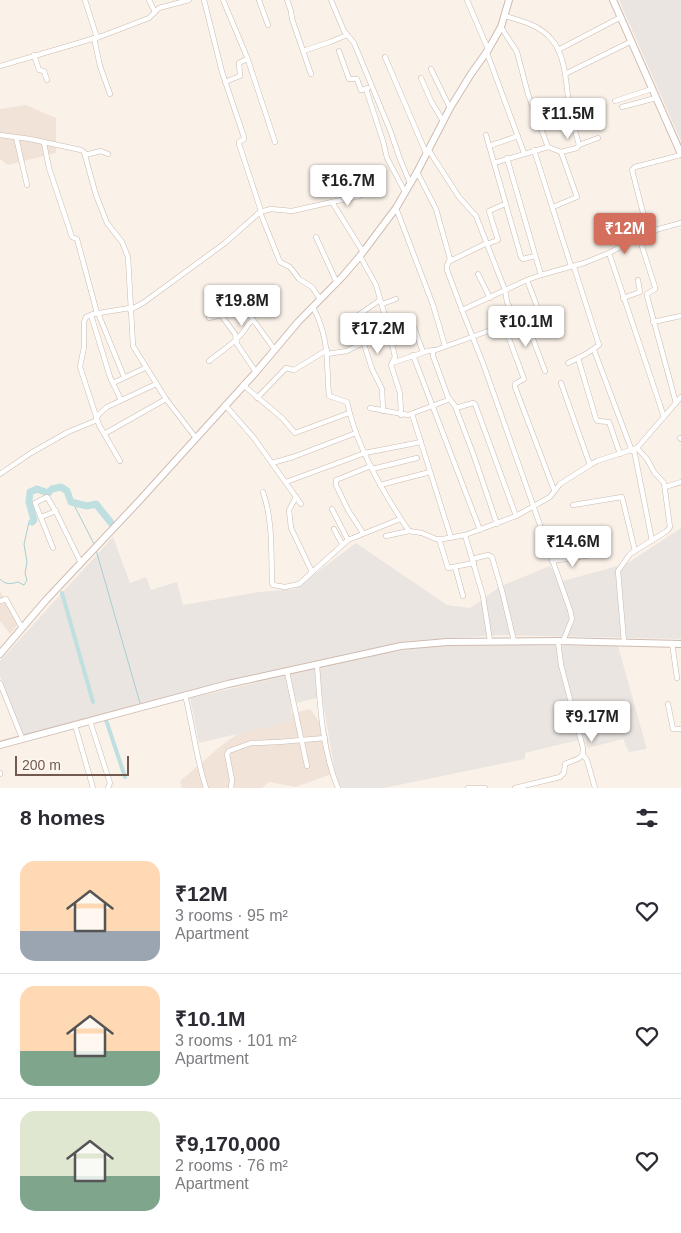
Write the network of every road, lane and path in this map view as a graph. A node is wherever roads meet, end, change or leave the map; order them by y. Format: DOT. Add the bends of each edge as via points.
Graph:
graph roads {
  1 [pos="85,0"];
  2 [pos="148,0"];
  3 [pos="189,0"];
  4 [pos="204,0"];
  5 [pos="224,0"];
  6 [pos="259,0"];
  7 [pos="287,0"];
  8 [pos="331,0"];
  9 [pos="467,0"];
  10 [pos="509,0"];
  11 [pos="613,0"];
  12 [pos="182,1"];
  13 [pos="155,12"];
  14 [pos="504,16"];
  15 [pos="621,17"];
  16 [pos="268,25"];
  17 [pos="501,27"];
  18 [pos="347,35"];
  19 [pos="96,38"];
  20 [pos="632,42"];
  21 [pos="558,50"];
  22 [pos="303,51"];
  23 [pos="339,51"];
  24 [pos="488,52"];
  25 [pos="34,55"];
  26 [pos="386,57"];
  27 [pos="248,60"];
  28 [pos="0,66"];
  29 [pos="432,69"];
  30 [pos="311,74"];
  31 [pos="565,74"];
  32 [pos="421,78"];
  33 [pos="47,80"];
  34 [pos="225,82"];
  35 [pos="372,87"];
  36 [pos="366,89"];
  37 [pos="652,89"];
  38 [pos="110,94"];
  39 [pos="656,98"];
  40 [pos="615,101"];
  41 [pos="622,107"];
  42 [pos="450,108"];
  43 [pos="443,121"];
  44 [pos="0,135"];
  45 [pos="486,135"];
  46 [pos="518,136"];
  47 [pos="16,137"];
  48 [pos="598,138"];
  49 [pos="275,142"];
  50 [pos="44,143"];
  51 [pos="579,145"];
  52 [pos="489,146"];
  53 [pos="548,147"];
  54 [pos="534,150"];
  55 [pos="427,151"];
  56 [pos="561,152"];
  57 [pos="524,153"];
  58 [pos="108,154"];
  59 [pos="681,154"];
  60 [pos="85,156"];
  61 [pos="507,158"];
  62 [pos="494,163"];
  63 [pos="418,172"];
  64 [pos="410,183"];
  65 [pos="27,185"];
  66 [pos="405,192"];
  67 [pos="359,196"];
  68 [pos="332,202"];
  69 [pos="505,204"];
  70 [pos="553,207"];
  71 [pos="396,208"];
  72 [pos="261,212"];
  73 [pos="681,223"];
  74 [pos="648,232"];
  75 [pos="316,236"];
  76 [pos="638,237"];
  77 [pos="487,244"];
  78 [pos="609,253"];
  79 [pos="362,254"];
  80 [pos="535,256"];
  81 [pos="450,261"];
  82 [pos="573,267"];
  83 [pos="478,274"];
  84 [pos="541,275"];
  85 [pos="528,280"];
  86 [pos="638,280"];
  87 [pos="337,283"];
  88 [pos="505,290"];
  89 [pos="490,298"];
  90 [pos="624,298"];
  91 [pos="320,299"];
  92 [pos="396,299"];
  93 [pos="381,302"];
  94 [pos="312,307"];
  95 [pos="130,309"];
  96 [pos="246,310"];
  97 [pos="462,310"];
  98 [pos="98,313"];
  99 [pos="91,315"];
  100 [pos="681,316"];
  101 [pos="209,318"];
  102 [pos="525,318"];
  103 [pos="253,320"];
  104 [pos="516,321"];
  105 [pos="653,322"];
  106 [pos="504,325"];
  107 [pos="389,329"];
  108 [pos="473,336"];
  109 [pos="235,340"];
  110 [pos="364,343"];
  111 [pos="446,346"];
  112 [pos="275,350"];
  113 [pos="434,350"];
  114 [pos="594,350"];
  115 [pos="327,352"];
  116 [pos="423,352"];
  117 [pos="413,355"];
  118 [pos="578,358"];
  119 [pos="209,361"];
  120 [pos="391,363"];
  121 [pos="568,363"];
  122 [pos="145,368"];
  123 [pos="545,371"];
  124 [pos="256,372"];
  125 [pos="124,377"];
  126 [pos="113,383"];
  127 [pos="561,383"];
  128 [pos="156,384"];
  129 [pos="243,385"];
  130 [pos="448,397"];
  131 [pos="681,397"];
  132 [pos="256,398"];
  133 [pos="166,399"];
  134 [pos="121,400"];
  135 [pos="676,403"];
  136 [pos="225,406"];
  137 [pos="433,406"];
  138 [pos="370,408"];
  139 [pos="456,408"];
  140 [pos="383,411"];
  141 [pos="349,413"];
  142 [pos="412,414"];
  143 [pos="401,415"];
  144 [pos="664,417"];
  145 [pos="97,419"];
  146 [pos="356,433"];
  147 [pos="104,434"];
  148 [pos="196,438"];
  149 [pos="421,442"];
  150 [pos="634,450"];
  151 [pos="365,452"];
  152 [pos="620,454"];
  153 [pos="417,458"];
  154 [pos="120,460"];
  155 [pos="272,463"];
  156 [pos="590,465"];
  157 [pos="372,468"];
  158 [pos="430,472"];
  159 [pos="0,474"];
  160 [pos="286,482"];
  161 [pos="681,482"];
  162 [pos="380,485"];
  163 [pos="665,487"];
  164 [pos="554,490"];
  165 [pos="263,492"];
  166 [pos="296,497"];
  167 [pos="301,504"];
  168 [pos="573,505"];
  169 [pos="534,507"];
  170 [pos="332,509"];
  171 [pos="56,511"];
  172 [pos="516,516"];
  173 [pos="41,517"];
  174 [pos="400,519"];
  175 [pos="497,524"];
  176 [pos="334,529"];
  177 [pos="480,530"];
  178 [pos="408,531"];
  179 [pos="363,533"];
  180 [pos="465,535"];
  181 [pos="386,536"];
  182 [pos="451,538"];
  183 [pos="439,539"];
  184 [pos="348,540"];
  185 [pos="652,541"];
  186 [pos="342,544"];
  187 [pos="53,548"];
  188 [pos="636,551"];
  189 [pos="590,555"];
  190 [pos="473,561"];
  191 [pos="552,561"];
  192 [pos="81,564"];
  193 [pos="455,567"];
  194 [pos="312,572"];
  195 [pos="463,596"];
  196 [pos="0,601"];
  197 [pos="22,628"];
  198 [pos="490,641"];
  199 [pos="514,641"];
  200 [pos="560,641"];
  201 [pos="624,642"];
  202 [pos="672,643"];
  203 [pos="681,644"];
  204 [pos="0,654"];
  205 [pos="317,665"];
  206 [pos="287,672"];
  207 [pos="677,678"];
  208 [pos="0,683"];
  209 [pos="184,695"];
  210 [pos="668,704"];
  211 [pos="90,721"];
  212 [pos="75,724"];
  213 [pos="681,729"];
  214 [pos="22,738"];
  215 [pos="325,738"];
  216 [pos="301,740"];
  217 [pos="0,745"];
  218 [pos="583,755"];
  219 [pos="306,766"];
  220 [pos="93,788"];
  221 [pos="108,788"];
  222 [pos="206,788"];
  223 [pos="231,788"];
  224 [pos="338,788"];
  225 [pos="468,788"];
  226 [pos="475,788"];
  227 [pos="484,788"];
  228 [pos="515,788"];
  229 [pos="595,788"];
  1 -- 19 [label="street"];
  2 -- 13 [label="street"];
  3 -- 12 [label="street"];
  4 -- 34 [label="street"];
  5 -- 27 [label="street"];
  6 -- 16 [label="street"];
  7 -- 22 [label="street"];
  8 -- 18 [label="street"];
  9 -- 24 [label="street"];
  10 -- 14 [label="street"];
  11 -- 15 [label="street"];
  12 -- 13 [label="street"];
  13 -- 19 [label="street" via="144,21"];
  14 -- 17 [label="street"];
  14 -- 21 [label="street" via="538,27 552,39"];
  15 -- 20 [label="street"];
  15 -- 21 [label="street"];
  17 -- 24 [label="street"];
  17 -- 53 [label="street" via="517,52 528,94"];
  18 -- 22 [label="street"];
  18 -- 35 [label="street" via="354,43"];
  19 -- 25 [label="street"];
  19 -- 38 [label="street" via="100,66"];
  20 -- 31 [label="street"];
  20 -- 37 [label="street"];
  21 -- 31 [label="street"];
  22 -- 30 [label="street"];
  23 -- 36 [label="street" via="349,79 356,78 362,90"];
  24 -- 42 [label="street"];
  24 -- 46 [label="street"];
  25 -- 28 [label="street"];
  25 -- 33 [label="street"];
  26 -- 55 [label="street"];
  27 -- 34 [label="street" via="239,63 240,76"];
  27 -- 49 [label="street"];
  29 -- 42 [label="street"];
  31 -- 51 [label="street"];
  32 -- 43 [label="street"];
  34 -- 72 [label="street" via="244,137 239,144"];
  35 -- 36 [label="street"];
  35 -- 64 [label="street"];
  36 -- 66 [label="street" via="387,158"];
  37 -- 39 [label="street"];
  37 -- 40 [label="street"];
  39 -- 41 [label="street"];
  39 -- 59 [label="street"];
  42 -- 43 [label="street"];
  43 -- 55 [label="street"];
  44 -- 47 [label="street"];
  45 -- 52 [label="street"];
  46 -- 52 [label="street"];
  46 -- 57 [label="street"];
  47 -- 50 [label="street"];
  47 -- 65 [label="street"];
  48 -- 51 [label="street"];
  50 -- 60 [label="street" via="81,150"];
  50 -- 98 [label="street" via="47,162 72,237 77,239"];
  51 -- 56 [label="street"];
  52 -- 62 [label="street"];
  53 -- 54 [label="street"];
  53 -- 56 [label="street"];
  54 -- 57 [label="street"];
  54 -- 70 [label="street"];
  55 -- 63 [label="street"];
  55 -- 77 [label="street" via="476,216"];
  56 -- 70 [label="street" via="577,197"];
  57 -- 61 [label="street"];
  58 -- 60 [label="street" via="101,151"];
  59 -- 74 [label="street" via="632,170"];
  60 -- 95 [label="street" via="107,223 128,256"];
  61 -- 62 [label="street"];
  61 -- 80 [label="street"];
  62 -- 69 [label="street"];
  63 -- 64 [label="street"];
  63 -- 81 [label="street" via="438,216"];
  64 -- 66 [label="street"];
  66 -- 71 [label="street"];
  67 -- 68 [label="street"];
  68 -- 72 [label="street" via="292,211 271,208"];
  68 -- 79 [label="street"];
  69 -- 77 [label="street" via="489,210 498,240"];
  69 -- 80 [label="street" via="521,258"];
  70 -- 82 [label="street"];
  71 -- 79 [label="street"];
  71 -- 111 [label="street"];
  72 -- 91 [label="street" via="280,262 290,267"];
  72 -- 95 [label="street" via="225,243"];
  73 -- 74 [label="street"];
  74 -- 76 [label="street"];
  75 -- 87 [label="street"];
  76 -- 78 [label="street"];
  76 -- 105 [label="street" via="656,287 646,294"];
  77 -- 81 [label="street"];
  77 -- 88 [label="street"];
  78 -- 82 [label="street"];
  78 -- 90 [label="street"];
  79 -- 87 [label="street"];
  79 -- 93 [label="street"];
  80 -- 84 [label="street"];
  81 -- 97 [label="street" via="447,270"];
  82 -- 84 [label="street"];
  82 -- 114 [label="street" via="599,344"];
  83 -- 89 [label="street"];
  84 -- 85 [label="street"];
  85 -- 88 [label="street"];
  85 -- 102 [label="street" via="539,312"];
  86 -- 90 [label="street" via="640,292"];
  87 -- 91 [label="street"];
  88 -- 89 [label="street"];
  88 -- 104 [label="street"];
  89 -- 97 [label="street"];
  90 -- 144 [label="street"];
  91 -- 94 [label="street"];
  92 -- 93 [label="street"];
  93 -- 107 [label="street"];
  93 -- 110 [label="street" via="356,318"];
  94 -- 112 [label="street"];
  94 -- 115 [label="street" via="321,325"];
  95 -- 98 [label="street"];
  95 -- 122 [label="street" via="133,346"];
  96 -- 103 [label="street"];
  97 -- 108 [label="street"];
  98 -- 99 [label="street"];
  98 -- 125 [label="street"];
  99 -- 126 [label="street"];
  99 -- 145 [label="street" via="84,322 85,342 80,367"];
  100 -- 105 [label="street"];
  101 -- 109 [label="street" via="221,316 235,334"];
  102 -- 104 [label="street"];
  102 -- 123 [label="street"];
  103 -- 109 [label="street"];
  103 -- 112 [label="street"];
  104 -- 106 [label="street"];
  105 -- 135 [label="street"];
  106 -- 108 [label="street"];
  106 -- 164 [label="street" via="524,379 515,387"];
  107 -- 110 [label="street"];
  107 -- 116 [label="street" via="412,324"];
  107 -- 120 [label="street" via="395,357"];
  108 -- 111 [label="street"];
  108 -- 169 [label="street"];
  109 -- 119 [label="street"];
  109 -- 124 [label="street"];
  110 -- 115 [label="street" via="347,351"];
  110 -- 140 [label="street" via="382,389"];
  111 -- 113 [label="street"];
  112 -- 124 [label="street"];
  113 -- 116 [label="street"];
  113 -- 130 [label="street"];
  114 -- 118 [label="street"];
  114 -- 150 [label="street"];
  115 -- 132 [label="street" via="294,370 286,368"];
  115 -- 141 [label="street" via="329,396 346,401"];
  116 -- 117 [label="street"];
  117 -- 120 [label="street"];
  117 -- 137 [label="street"];
  118 -- 121 [label="street"];
  118 -- 152 [label="street" via="597,420 609,422"];
  120 -- 143 [label="street" via="400,393"];
  122 -- 125 [label="street"];
  122 -- 128 [label="street"];
  124 -- 129 [label="street"];
  125 -- 126 [label="street"];
  126 -- 134 [label="street"];
  127 -- 156 [label="street"];
  128 -- 133 [label="street"];
  128 -- 134 [label="street"];
  129 -- 132 [label="street"];
  129 -- 136 [label="street"];
  130 -- 137 [label="street" via="448,400"];
  130 -- 139 [label="street"];
  131 -- 135 [label="street"];
  132 -- 141 [label="street" via="282,418 295,434"];
  133 -- 147 [label="street"];
  133 -- 148 [label="street"];
  134 -- 145 [label="street" via="102,410"];
  135 -- 144 [label="street"];
  136 -- 148 [label="street"];
  136 -- 155 [label="street"];
  137 -- 142 [label="street"];
  137 -- 177 [label="street"];
  138 -- 140 [label="street"];
  139 -- 172 [label="street" via="475,404"];
  139 -- 175 [label="street"];
  140 -- 143 [label="street"];
  141 -- 146 [label="street"];
  142 -- 143 [label="street"];
  142 -- 149 [label="street"];
  144 -- 150 [label="street"];
  145 -- 147 [label="street"];
  145 -- 159 [label="street" via="30,453"];
  146 -- 151 [label="street"];
  146 -- 155 [label="street"];
  147 -- 154 [label="street"];
  148 -- 192 [label="street"];
  149 -- 151 [label="street"];
  149 -- 158 [label="street"];
  150 -- 152 [label="street"];
  150 -- 163 [label="street" via="647,458"];
  150 -- 185 [label="street"];
  151 -- 157 [label="street"];
  151 -- 160 [label="street"];
  152 -- 156 [label="street"];
  153 -- 157 [label="street"];
  155 -- 160 [label="street"];
  156 -- 164 [label="street"];
  157 -- 162 [label="street"];
  157 -- 179 [label="street" via="336,480 348,510"];
  158 -- 162 [label="street"];
  158 -- 182 [label="street"];
  160 -- 166 [label="street"];
  161 -- 163 [label="street"];
  162 -- 174 [label="street"];
  163 -- 185 [label="street" via="670,529"];
  164 -- 169 [label="street" via="552,495"];
  165 -- 194 [label="street" via="272,540 274,585 300,584"];
  166 -- 167 [label="street"];
  166 -- 194 [label="street" via="289,510 291,528"];
  168 -- 188 [label="street" via="622,497"];
  169 -- 172 [label="street"];
  169 -- 191 [label="street"];
  170 -- 184 [label="street"];
  171 -- 173 [label="street"];
  171 -- 173 [label="street" via="48,497 36,501"];
  171 -- 192 [label="street"];
  172 -- 175 [label="street"];
  173 -- 187 [label="street"];
  174 -- 178 [label="street"];
  174 -- 179 [label="street"];
  175 -- 177 [label="street"];
  176 -- 186 [label="street"];
  177 -- 180 [label="street"];
  178 -- 181 [label="street"];
  178 -- 183 [label="street"];
  179 -- 184 [label="street"];
  180 -- 182 [label="street"];
  180 -- 190 [label="street"];
  182 -- 183 [label="street"];
  183 -- 193 [label="street" via="448,568"];
  184 -- 186 [label="street"];
  185 -- 188 [label="street"];
  186 -- 194 [label="street"];
  188 -- 201 [label="street" via="628,556 618,571"];
  189 -- 191 [label="street"];
  190 -- 193 [label="street"];
  190 -- 198 [label="street" via="483,596"];
  190 -- 199 [label="street" via="488,555 492,557"];
  191 -- 200 [label="street" via="572,620"];
  192 -- 197 [label="street"];
  193 -- 195 [label="street"];
  196 -- 197 [label="street" via="6,599"];
  197 -- 204 [label="street"];
  198 -- 199 [label="street"];
  198 -- 205 [label="street" via="400,646"];
  199 -- 200 [label="street"];
  200 -- 201 [label="street"];
  200 -- 218 [label="street" via="562,665"];
  201 -- 202 [label="street"];
  202 -- 203 [label="street"];
  202 -- 207 [label="street"];
  205 -- 206 [label="street"];
  205 -- 215 [label="street"];
  206 -- 209 [label="street"];
  206 -- 216 [label="street"];
  208 -- 214 [label="street"];
  209 -- 211 [label="street"];
  209 -- 222 [label="street"];
  210 -- 213 [label="street" via="673,729"];
  211 -- 212 [label="street"];
  211 -- 221 [label="street" via="110,783"];
  212 -- 214 [label="street"];
  212 -- 220 [label="street"];
  214 -- 217 [label="street"];
  215 -- 216 [label="street"];
  215 -- 224 [label="street"];
  216 -- 219 [label="street"];
  216 -- 223 [label="street" via="251,743 227,753"];
  218 -- 228 [label="street" via="565,764 560,777"];
  218 -- 229 [label="street"];
  225 -- 226 [label="street"];
  226 -- 227 [label="street"];
}
